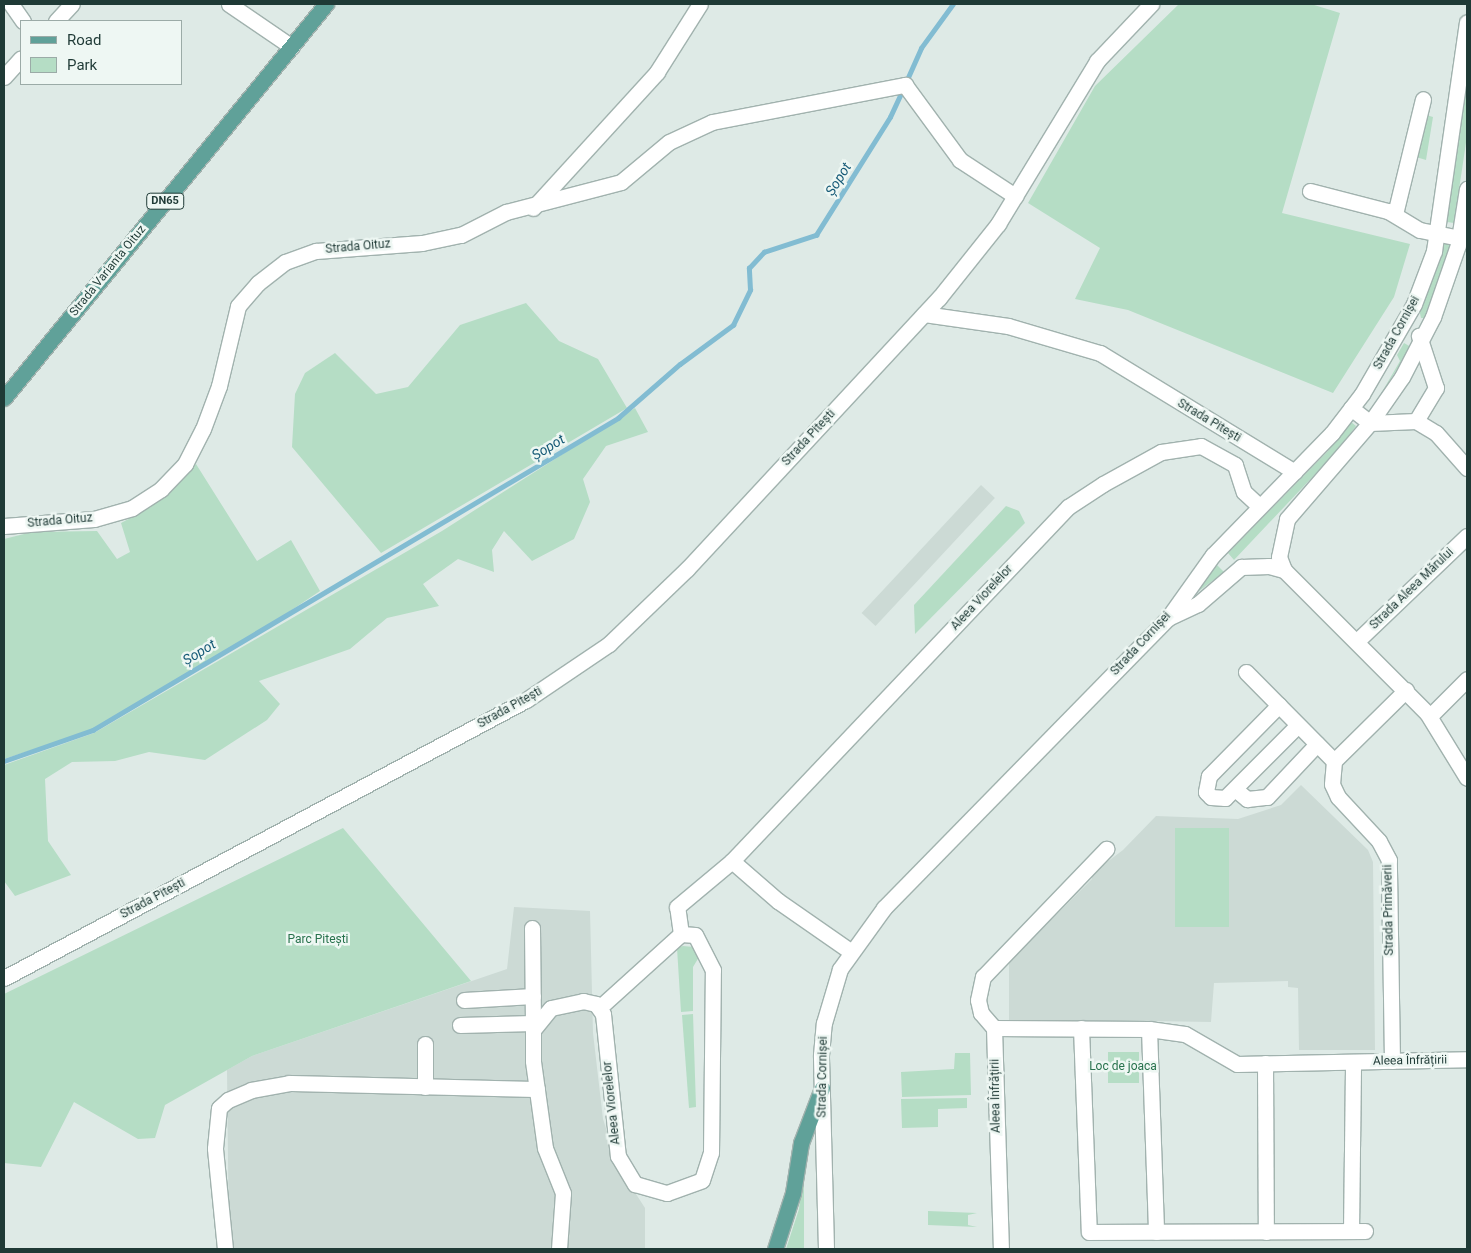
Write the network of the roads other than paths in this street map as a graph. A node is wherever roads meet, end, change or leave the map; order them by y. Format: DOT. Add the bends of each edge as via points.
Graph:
graph roads {
  1 [pos="11,4"];
  2 [pos="72,4"];
  3 [pos="229,4"];
  4 [pos="326,4"];
  5 [pos="700,4"];
  6 [pos="1150,4"];
  7 [pos="23,20"];
  8 [pos="57,20"];
  9 [pos="1467,22"];
  10 [pos="292,47"];
  11 [pos="20,59"];
  12 [pos="4,77"];
  13 [pos="1423,98"];
  14 [pos="1467,189"];
  15 [pos="1310,192"];
  16 [pos="1015,196"];
  17 [pos="533,208"];
  18 [pos="1395,214"];
  19 [pos="1437,233"];
  20 [pos="1460,238"];
  21 [pos="924,314"];
  22 [pos="1402,327"];
  23 [pos="1422,338"];
  24 [pos="4,398"];
  25 [pos="1352,408"];
  26 [pos="1416,421"];
  27 [pos="1370,423"];
  28 [pos="1467,468"];
  29 [pos="1295,472"];
  30 [pos="1259,506"];
  31 [pos="4,526"];
  32 [pos="1467,536"];
  33 [pos="1284,570"];
  34 [pos="1168,618"];
  35 [pos="1357,641"];
  36 [pos="1246,672"];
  37 [pos="1467,679"];
  38 [pos="1406,690"];
  39 [pos="1279,705"];
  40 [pos="1430,716"];
  41 [pos="1298,725"];
  42 [pos="1318,744"];
  43 [pos="1334,761"];
  44 [pos="1467,778"];
  45 [pos="1235,788"];
  46 [pos="1106,849"];
  47 [pos="732,861"];
  48 [pos="532,928"];
  49 [pos="681,934"];
  50 [pos="850,951"];
  51 [pos="4,978"];
  52 [pos="533,996"];
  53 [pos="464,1000"];
  54 [pos="599,1008"];
  55 [pos="460,1025"];
  56 [pos="534,1027"];
  57 [pos="994,1028"];
  58 [pos="1081,1028"];
  59 [pos="1149,1029"];
  60 [pos="425,1044"];
  61 [pos="1467,1059"];
  62 [pos="1392,1061"];
  63 [pos="1353,1062"];
  64 [pos="1264,1064"];
  65 [pos="425,1087"];
  66 [pos="537,1088"];
  67 [pos="822,1088"];
  68 [pos="1156,1232"];
  69 [pos="1266,1232"];
  70 [pos="225,1249"];
  71 [pos="559,1249"];
  72 [pos="775,1249"];
  73 [pos="826,1249"];
  74 [pos="1001,1249"];
  1 -- 7 [label="street"];
  2 -- 8 [label="street"];
  3 -- 10 [label="street"];
  4 -- 10 [label="main road, Strada Varianta Oituz / DN65"];
  5 -- 17 [label="street" via="657,72"];
  6 -- 16 [label="street, Strada Pitești" via="1097,62"];
  9 -- 19 [label="street, Strada Cornișei"];
  10 -- 24 [label="main road, Strada Varianta Oituz / DN65"];
  11 -- 12 [label="street"];
  13 -- 18 [label="street"];
  14 -- 20 [label="street, Strada Cornișei"];
  15 -- 18 [label="street"];
  16 -- 17 [label="street, Strada Oituz" via="960,160 904,85 712,122 669,142 620,182"];
  16 -- 21 [label="street, Strada Pitești"];
  17 -- 31 [label="street, Strada Oituz" via="506,212 461,235 422,242 316,251 286,262 258,283 238,306 219,386 203,429 185,464 161,489 132,508 94,519"];
  18 -- 19 [label="street" via="1417,229"];
  19 -- 20 [label="street"];
  19 -- 22 [label="street, Strada Cornișei" via="1425,278"];
  20 -- 23 [label="street, Strada Cornișei" via="1441,299"];
  21 -- 29 [label="street, Strada Pitești" via="1008,326 1100,353"];
  21 -- 51 [label="street, Strada Pitești" via="687,569 632,624 572,672"];
  22 -- 23 [label="street"];
  22 -- 25 [label="street, Strada Cornișei"];
  23 -- 26 [label="street" via="1436,388"];
  23 -- 27 [label="street, Strada Cornișei"];
  25 -- 27 [label="street"];
  25 -- 29 [label="street, Strada Cornișei"];
  26 -- 27 [label="street"];
  26 -- 28 [label="street" via="1436,433"];
  27 -- 33 [label="street, Strada Cornișei" via="1287,519 1279,557"];
  29 -- 30 [label="street, Strada Cornișei"];
  30 -- 34 [label="street, Strada Cornișei" via="1195,577"];
  30 -- 47 [label="street, Aleea Viorelelor" via="1244,492 1235,465 1201,446 1161,452 1068,507"];
  32 -- 35 [label="street, Strada Aleea Mărului"];
  33 -- 34 [label="street" via="1269,566 1241,567 1198,604"];
  33 -- 35 [label="street"];
  34 -- 50 [label="street, Strada Cornișei" via="884,908"];
  35 -- 38 [label="street"];
  36 -- 39 [label="street"];
  37 -- 40 [label="street"];
  38 -- 40 [label="street"];
  38 -- 43 [label="street"];
  39 -- 41 [label="street"];
  39 -- 45 [label="street" via="1205,784 1206,792 1218,800"];
  40 -- 44 [label="street"];
  41 -- 42 [label="street"];
  41 -- 45 [label="street"];
  42 -- 43 [label="street"];
  42 -- 45 [label="street" via="1267,797 1247,799"];
  43 -- 62 [label="street, Strada Primăverii" via="1332,784 1338,797 1374,834 1389,860"];
  46 -- 57 [label="street" via="984,977 978,1000 981,1013"];
  47 -- 49 [label="street, Aleea Viorelelor" via="677,907"];
  47 -- 50 [label="street" via="778,901"];
  48 -- 52 [label="street"];
  49 -- 54 [label="street"];
  49 -- 54 [label="street, Aleea Viorelelor" via="695,935 713,970 711,1152 702,1180 667,1193 635,1184 630,1177 618,1156"];
  50 -- 67 [label="street, Strada Cornișei" via="824,1023"];
  52 -- 53 [label="street"];
  52 -- 56 [label="street"];
  54 -- 56 [label="street" via="583,1001 551,1008"];
  55 -- 56 [label="street"];
  56 -- 66 [label="street"];
  57 -- 58 [label="street, Aleea Înfrățirii"];
  57 -- 74 [label="street, Aleea Înfrățirii"];
  58 -- 59 [label="street, Aleea Înfrățirii"];
  58 -- 68 [label="street" via="1089,1232"];
  59 -- 64 [label="street, Aleea Înfrățirii" via="1193,1036 1228,1062"];
  59 -- 68 [label="street"];
  60 -- 65 [label="street"];
  61 -- 62 [label="street, Aleea Înfrățirii"];
  62 -- 63 [label="street, Aleea Înfrățirii"];
  63 -- 64 [label="street, Aleea Înfrățirii"];
  63 -- 69 [label="street" via="1358,1231"];
  64 -- 69 [label="street"];
  65 -- 66 [label="street"];
  65 -- 70 [label="street" via="289,1083 251,1090 228,1100 220,1108 215,1148"];
  66 -- 71 [label="street" via="545,1148 563,1193"];
  67 -- 72 [label="main road" via="801,1143 793,1193"];
  67 -- 73 [label="street, Strada Cornișei"];
  68 -- 69 [label="street"];
}
